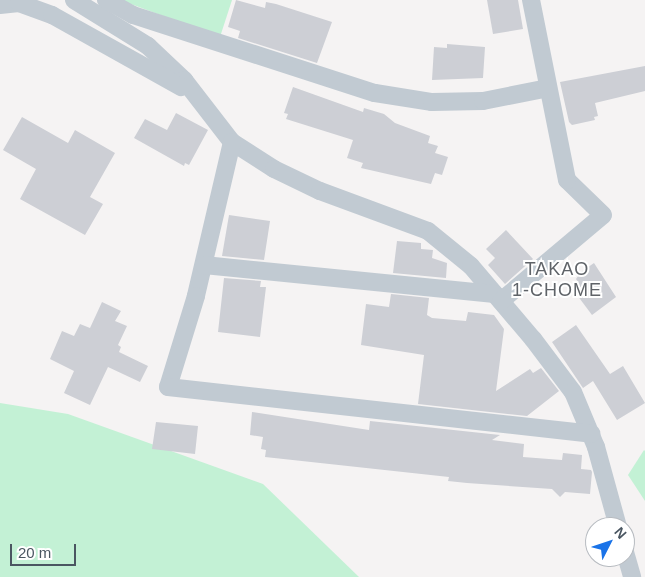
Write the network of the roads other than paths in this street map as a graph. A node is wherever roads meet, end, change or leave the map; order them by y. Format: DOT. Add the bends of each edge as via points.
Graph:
graph roads {
  1 [pos="74,0"];
  2 [pos="106,0"];
  3 [pos="531,0"];
  4 [pos="0,5"];
  5 [pos="548,88"];
  6 [pos="195,94"];
  7 [pos="232,142"];
  8 [pos="204,265"];
  9 [pos="498,297"];
  10 [pos="591,434"];
  11 [pos="615,517"];
  1 -- 6 [label="street" via="148,46"];
  2 -- 5 [label="street" via="133,15 375,93 441,102 483,101"];
  3 -- 5 [label="street"];
  4 -- 6 [label="street" via="19,3 52,15"];
  5 -- 9 [label="street" via="567,180 603,215"];
  6 -- 7 [label="street"];
  7 -- 8 [label="street"];
  7 -- 9 [label="street" via="274,170 320,191 428,230 472,266"];
  8 -- 9 [label="street"];
  8 -- 10 [label="street" via="168,387"];
  9 -- 10 [label="street" via="573,392"];
  10 -- 11 [label="street"];
}
